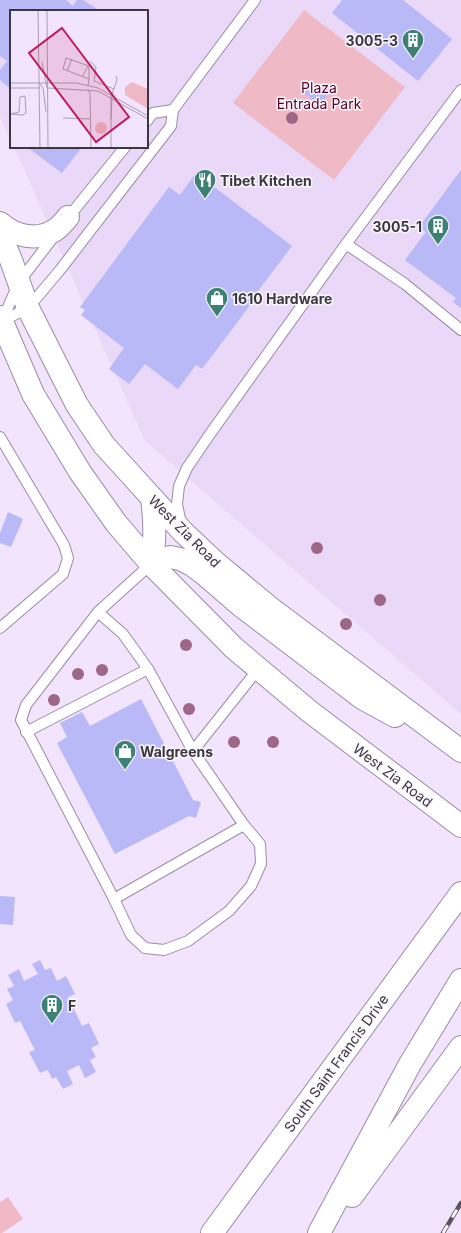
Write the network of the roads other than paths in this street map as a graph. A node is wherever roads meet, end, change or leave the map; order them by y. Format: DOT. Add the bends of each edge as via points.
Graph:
graph roads {
  1 [pos="255,0"];
  2 [pos="461,90"];
  3 [pos="173,110"];
  4 [pos="148,120"];
  5 [pos="124,148"];
  6 [pos="68,218"];
  7 [pos="0,223"];
  8 [pos="0,234"];
  9 [pos="346,244"];
  10 [pos="19,282"];
  11 [pos="28,308"];
  12 [pos="1,320"];
  13 [pos="461,330"];
  14 [pos="0,437"];
  15 [pos="152,498"];
  16 [pos="183,532"];
  17 [pos="151,564"];
  18 [pos="98,612"];
  19 [pos="0,628"];
  20 [pos="259,668"];
  21 [pos="148,669"];
  22 [pos="26,732"];
  23 [pos="194,751"];
  24 [pos="461,752"];
  25 [pos="244,825"];
  26 [pos="461,826"];
  27 [pos="461,894"];
  28 [pos="114,899"];
  29 [pos="461,980"];
  30 [pos="461,1047"];
  31 [pos="212,1233"];
  32 [pos="319,1233"];
  33 [pos="325,1233"];
  1 -- 3 [label="lane"];
  2 -- 9 [label="lane"];
  3 -- 4 [label="lane" via="154,113"];
  3 -- 11 [label="lane" via="171,126"];
  5 -- 6 [label="lane"];
  6 -- 7 [label="main road" via="55,230 36,237 17,234"];
  6 -- 10 [label="lane"];
  8 -- 10 [label="main road, West Zia Road"];
  9 -- 13 [label="lane" via="405,284"];
  9 -- 16 [label="lane" via="188,468 179,486 178,504"];
  10 -- 11 [label="main road, West Zia Road"];
  10 -- 12 [label="lane"];
  11 -- 12 [label="lane"];
  11 -- 15 [label="main road, West Zia Road" via="78,405 104,446"];
  12 -- 17 [label="main road, West Zia Road" via="33,394 80,472 116,523"];
  14 -- 19 [label="lane" via="64,546 68,558 63,574"];
  15 -- 16 [label="main road, West Zia Road"];
  15 -- 17 [label="main road" via="155,536"];
  16 -- 24 [label="main road, West Zia Road" via="269,607"];
  17 -- 18 [label="lane"];
  17 -- 20 [label="main road, West Zia Road" via="234,648"];
  17 -- 24 [label="main road" via="170,556 192,565 362,698"];
  18 -- 21 [label="lane" via="123,634"];
  18 -- 22 [label="lane" via="26,705 21,720"];
  20 -- 23 [label="lane"];
  20 -- 26 [label="main road, West Zia Road" via="309,711"];
  21 -- 22 [label="lane"];
  21 -- 23 [label="lane"];
  22 -- 28 [label="lane"];
  23 -- 25 [label="lane"];
  25 -- 28 [label="lane"];
  25 -- 28 [label="lane" via="260,844 261,864 251,886 229,911 188,941 164,950 145,948 131,935"];
  27 -- 31 [label="main road, South Saint Francis Drive"];
  29 -- 32 [label="main road" via="410,1064"];
  30 -- 33 [label="main road"];
}
